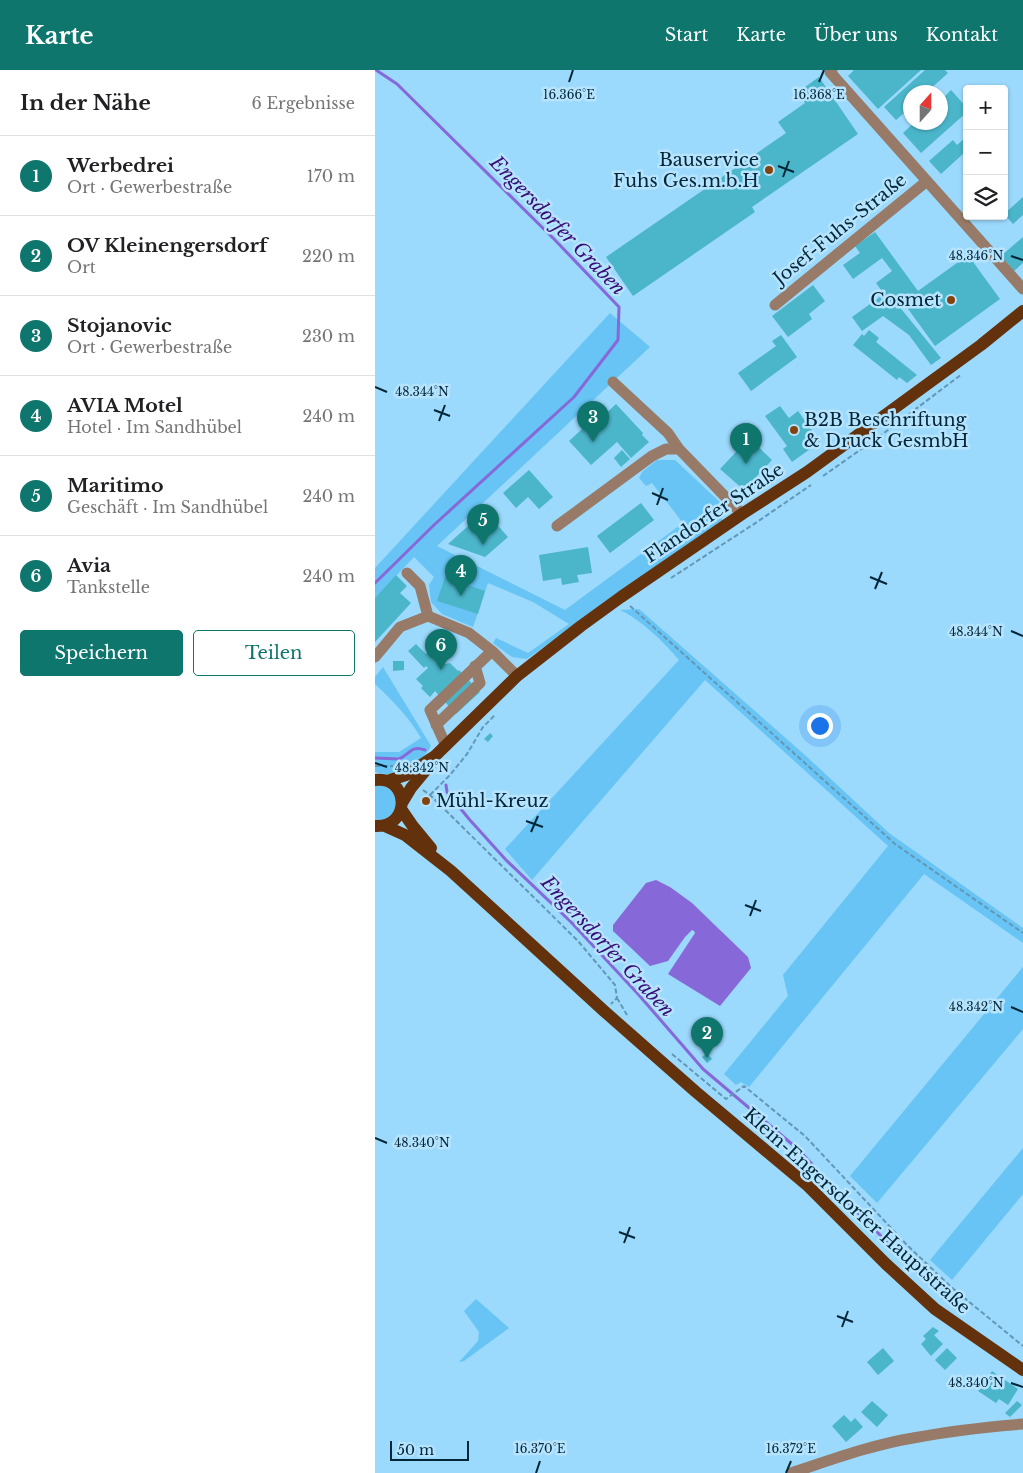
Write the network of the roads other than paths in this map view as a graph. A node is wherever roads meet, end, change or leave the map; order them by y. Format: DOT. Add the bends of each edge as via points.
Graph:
graph roads {
  1 [pos="832,70"];
  2 [pos="927,181"];
  3 [pos="1023,289"];
  4 [pos="775,305"];
  5 [pos="1023,311"];
  6 [pos="613,382"];
  7 [pos="679,449"];
  8 [pos="742,514"];
  9 [pos="557,526"];
  10 [pos="407,573"];
  11 [pos="428,616"];
  12 [pos="491,650"];
  13 [pos="375,657"];
  14 [pos="517,676"];
  15 [pos="446,746"];
  16 [pos="435,756"];
  17 [pos="379,779"];
  18 [pos="402,806"];
  19 [pos="378,826"];
  20 [pos="451,870"];
  21 [pos="1023,1370"];
  22 [pos="1023,1424"];
  23 [pos="791,1473"];
  1 -- 2 [label="street, Josef-Fuhs-Straße" via="830,72"];
  2 -- 3 [label="street, Josef-Fuhs-Straße"];
  2 -- 4 [label="street, Josef-Fuhs-Straße"];
  5 -- 8 [label="main road, Flandorfer Straße" via="877,422"];
  6 -- 7 [label="street" via="668,434"];
  7 -- 8 [label="street"];
  7 -- 9 [label="street" via="666,449 653,456"];
  8 -- 14 [label="main road, Flandorfer Straße" via="621,597"];
  10 -- 11 [label="street" via="420,586"];
  11 -- 12 [label="street" via="469,633"];
  11 -- 13 [label="street" via="400,627"];
  12 -- 14 [label="street"];
  12 -- 15 [label="street" via="430,710"];
  14 -- 15 [label="main road, Flandorfer Straße"];
  15 -- 16 [label="main road, Flandorfer Straße"];
  16 -- 17 [label="main road, Flandorfer Straße" via="406,775"];
  16 -- 18 [label="main road, Flandorfer Straße"];
  17 -- 18 [label="main road" via="398,790"];
  18 -- 19 [label="main road, Flandorfer Straße" via="397,818"];
  18 -- 20 [label="main road" via="412,825"];
  19 -- 20 [label="main road" via="409,838"];
  20 -- 21 [label="main road, Klein-Engersdorfer Hauptstraße" via="604,1011 808,1186 935,1309"];
  22 -- 23 [label="street" via="912,1438"];
}
